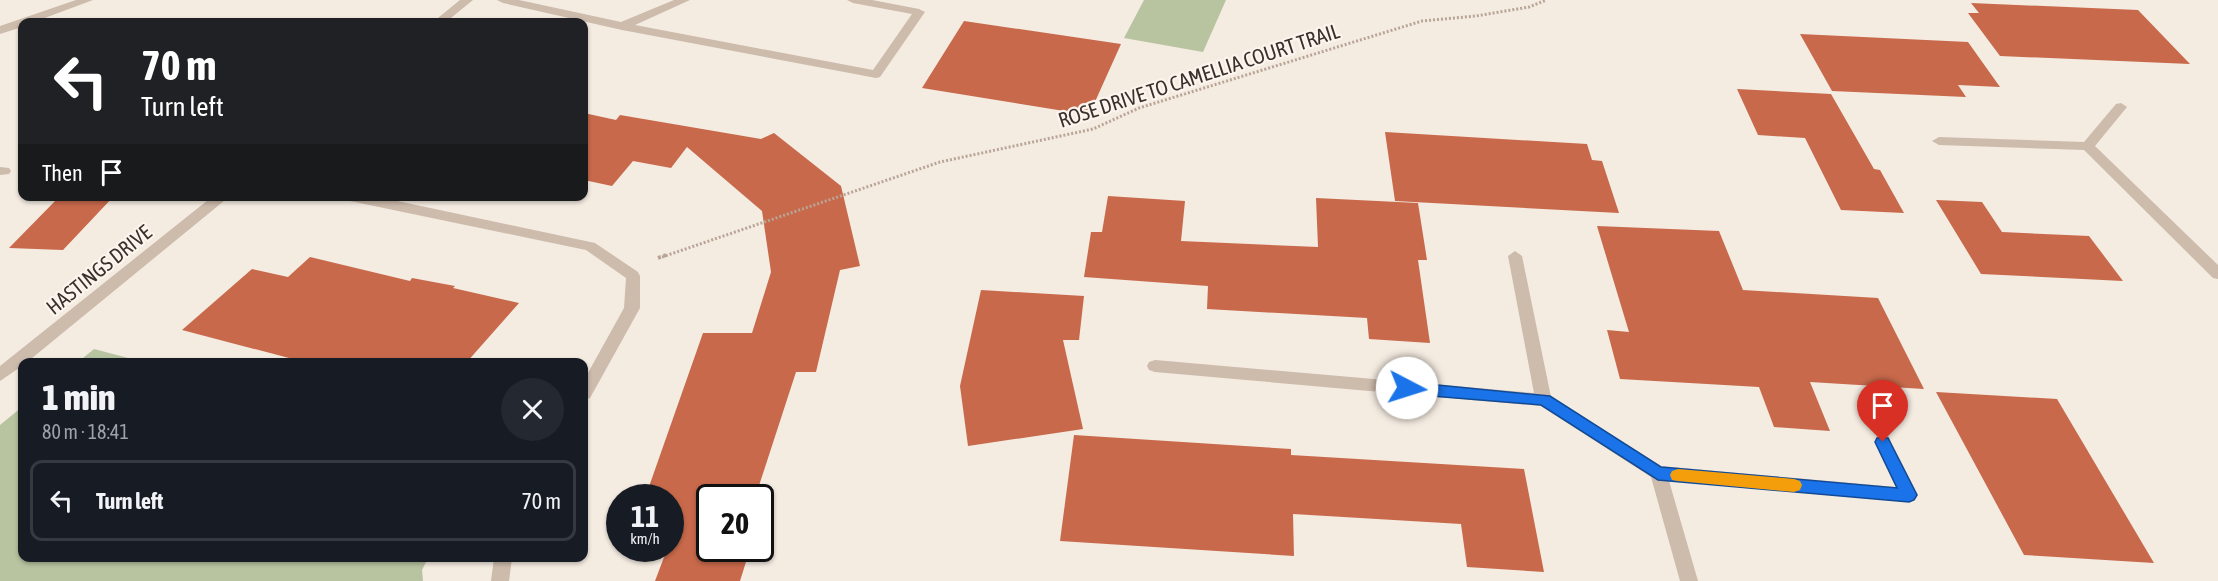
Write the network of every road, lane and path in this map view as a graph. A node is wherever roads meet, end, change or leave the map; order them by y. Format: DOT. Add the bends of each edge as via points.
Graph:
graph roads {
  1 [pos="87,0"];
  2 [pos="467,0"];
  3 [pos="503,0"];
  4 [pos="684,0"];
  5 [pos="853,0"];
  6 [pos="1546,0"];
  7 [pos="37,18"];
  8 [pos="444,18"];
  9 [pos="585,18"];
  10 [pos="588,19"];
  11 [pos="18,25"];
  12 [pos="622,26"];
  13 [pos="0,30"];
  14 [pos="2121,107"];
  15 [pos="1940,141"];
  16 [pos="2088,146"];
  17 [pos="217,201"];
  18 [pos="374,201"];
  19 [pos="1515,256"];
  20 [pos="623,270"];
  21 [pos="2218,274"];
  22 [pos="21,358"];
  23 [pos="18,361"];
  24 [pos="1155,366"];
  25 [pos="0,375"];
  26 [pos="588,387"];
  27 [pos="1544,400"];
  28 [pos="1883,442"];
  29 [pos="1658,473"];
  30 [pos="502,562"];
  31 [pos="500,581"];
  32 [pos="1689,581"];
  1 -- 7 [label="street"];
  2 -- 8 [label="street"];
  3 -- 9 [label="street"];
  4 -- 12 [label="street"];
  5 -- 12 [label="street" via="919,12 876,74"];
  6 -- 20 [label="path, ROSE DRIVE TO CAMELLIA COURT TRAIL" via="1476,16 1422,21 1139,108 1093,129 939,162"];
  10 -- 12 [label="street"];
  11 -- 13 [label="street"];
  14 -- 16 [label="street"];
  15 -- 16 [label="street"];
  16 -- 21 [label="street"];
  17 -- 22 [label="street, HASTINGS DRIVE"];
  18 -- 20 [label="street" via="590,246"];
  19 -- 27 [label="street"];
  20 -- 26 [label="street" via="633,276 632,309"];
  23 -- 25 [label="street, HASTINGS DRIVE"];
  24 -- 27 [label="street"];
  27 -- 29 [label="street"];
  28 -- 29 [label="street" via="1909,495"];
  29 -- 32 [label="street"];
  30 -- 31 [label="street"];
}
